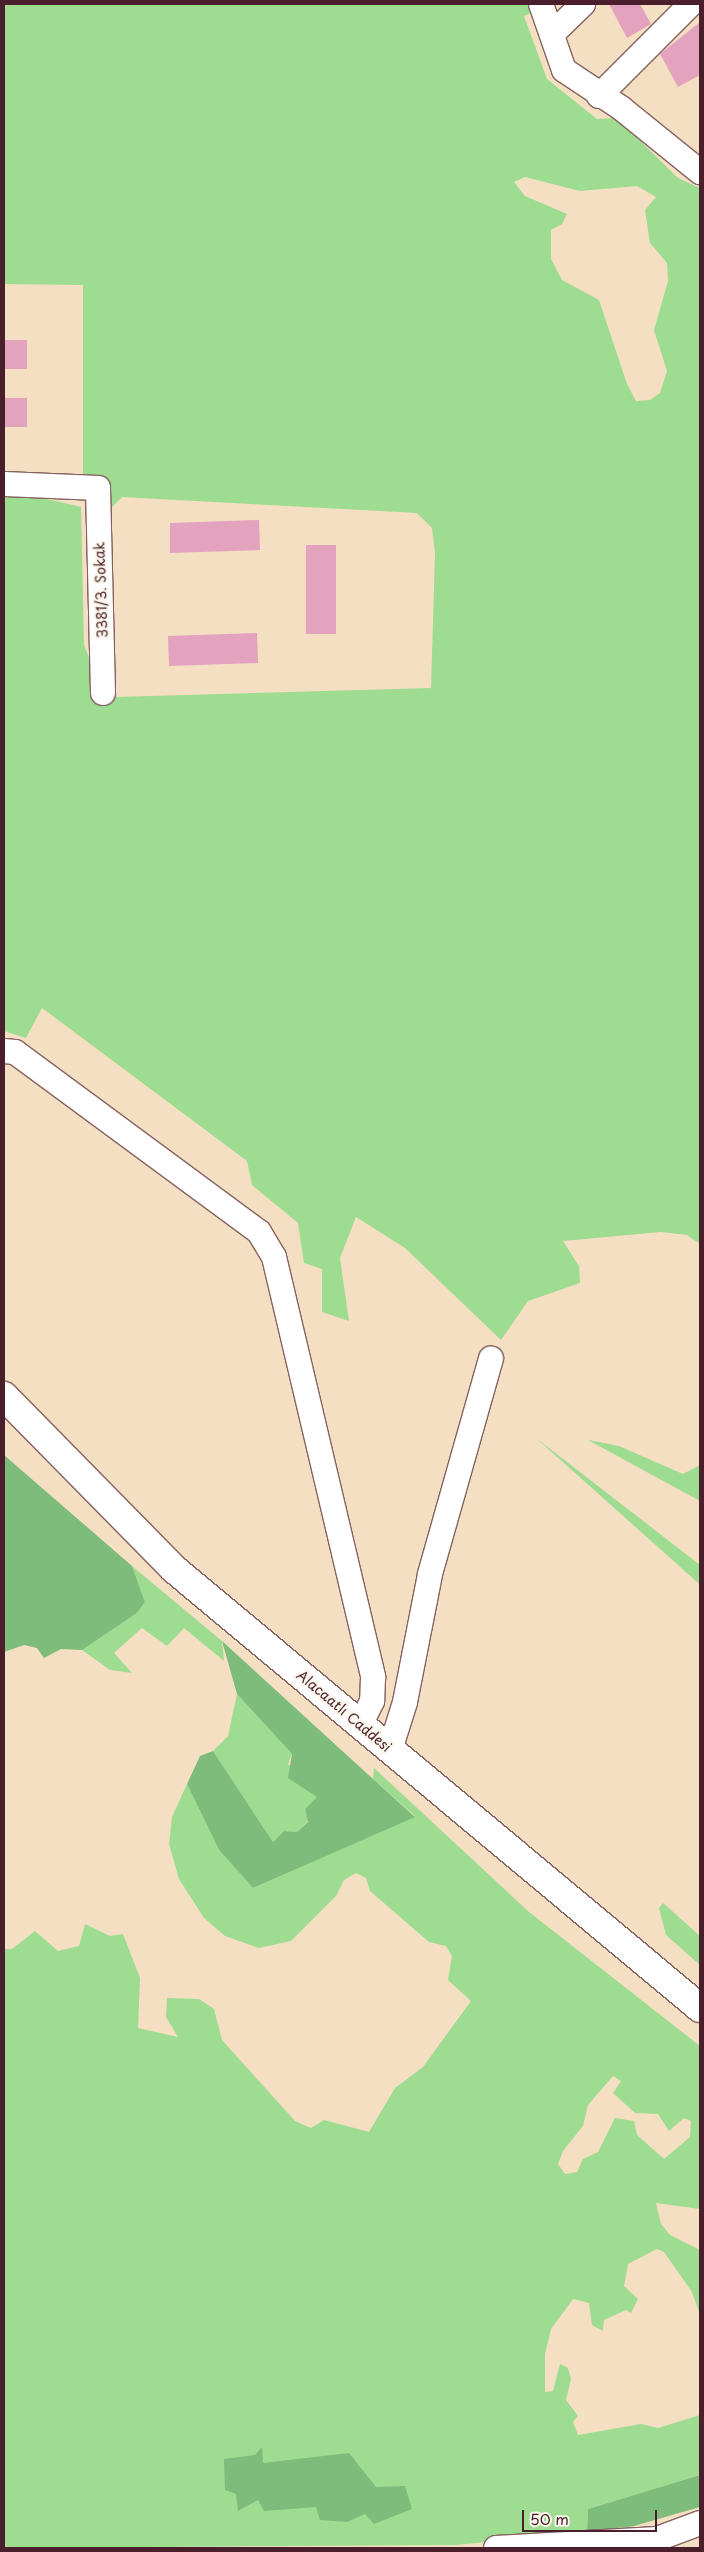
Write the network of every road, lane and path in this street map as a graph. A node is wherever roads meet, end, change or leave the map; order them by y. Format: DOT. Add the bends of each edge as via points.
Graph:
graph roads {
  1 [pos="541,4"];
  2 [pos="583,4"];
  3 [pos="691,4"];
  4 [pos="553,32"];
  5 [pos="599,96"];
  6 [pos="700,172"];
  7 [pos="4,484"];
  8 [pos="103,693"];
  9 [pos="4,1051"];
  10 [pos="491,1358"];
  11 [pos="4,1396"];
  12 [pos="360,1726"];
  13 [pos="390,1750"];
  14 [pos="700,2008"];
  15 [pos="700,2523"];
  16 [pos="496,2548"];
  1 -- 4 [label="street"];
  2 -- 4 [label="street"];
  3 -- 5 [label="street"];
  4 -- 5 [label="street" via="564,70"];
  5 -- 6 [label="street" via="621,108"];
  7 -- 8 [label="street, 3381/3. Sokak" via="98,488"];
  9 -- 12 [label="street" via="15,1052 259,1232 274,1257 373,1677 372,1701"];
  10 -- 13 [label="street" via="430,1574 405,1702"];
  11 -- 12 [label="main road, Alacaatlı Caddesi" via="174,1569"];
  12 -- 13 [label="main road, Alacaatlı Caddesi"];
  13 -- 14 [label="main road, Alacaatlı Caddesi"];
  15 -- 16 [label="street" via="657,2539"];
}
